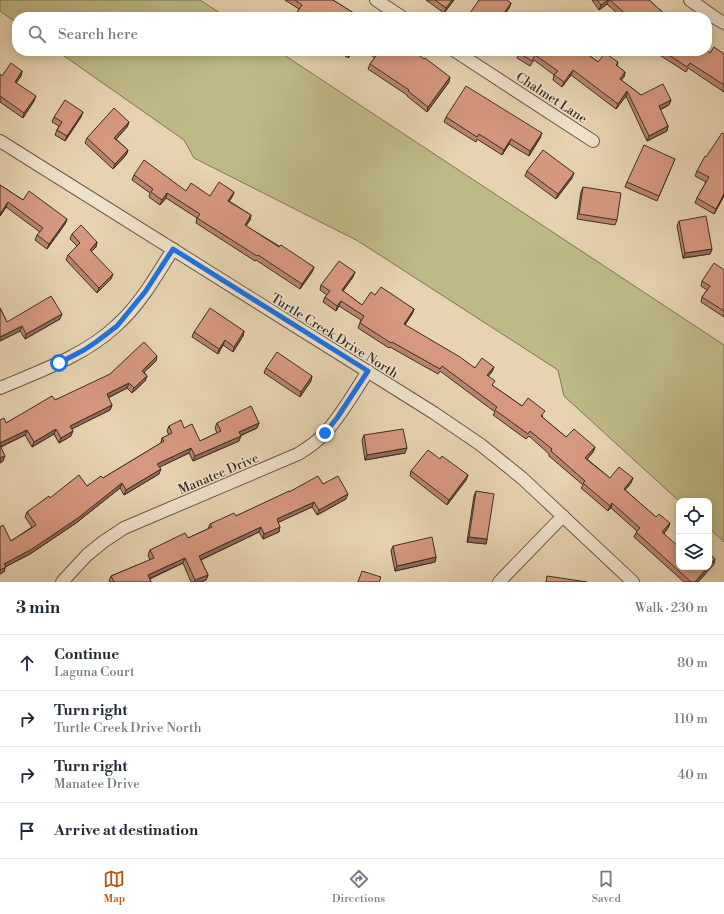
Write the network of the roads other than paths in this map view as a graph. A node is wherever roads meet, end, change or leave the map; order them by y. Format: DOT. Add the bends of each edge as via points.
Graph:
graph roads {
  1 [pos="376,0"];
  2 [pos="690,0"];
  3 [pos="394,12"];
  4 [pos="707,12"];
  5 [pos="712,15"];
  6 [pos="724,23"];
  7 [pos="463,56"];
  8 [pos="0,141"];
  9 [pos="593,141"];
  10 [pos="173,249"];
  11 [pos="368,371"];
  12 [pos="0,388"];
  13 [pos="563,516"];
  14 [pos="62,582"];
  15 [pos="499,582"];
  16 [pos="632,582"];
  1 -- 3 [label="street"];
  2 -- 4 [label="street"];
  5 -- 6 [label="street"];
  7 -- 9 [label="street, Chalmet Lane"];
  8 -- 10 [label="street, Turtle Creek Drive North"];
  10 -- 11 [label="street, Turtle Creek Drive North"];
  10 -- 12 [label="street" via="145,292 117,326 84,350"];
  11 -- 13 [label="street, Turtle Creek Drive North" via="481,445"];
  11 -- 14 [label="street, Manatee Drive" via="337,418 313,444 298,454 124,528 87,555"];
  13 -- 15 [label="street"];
  13 -- 16 [label="street, Turtle Creek Drive North"];
}
